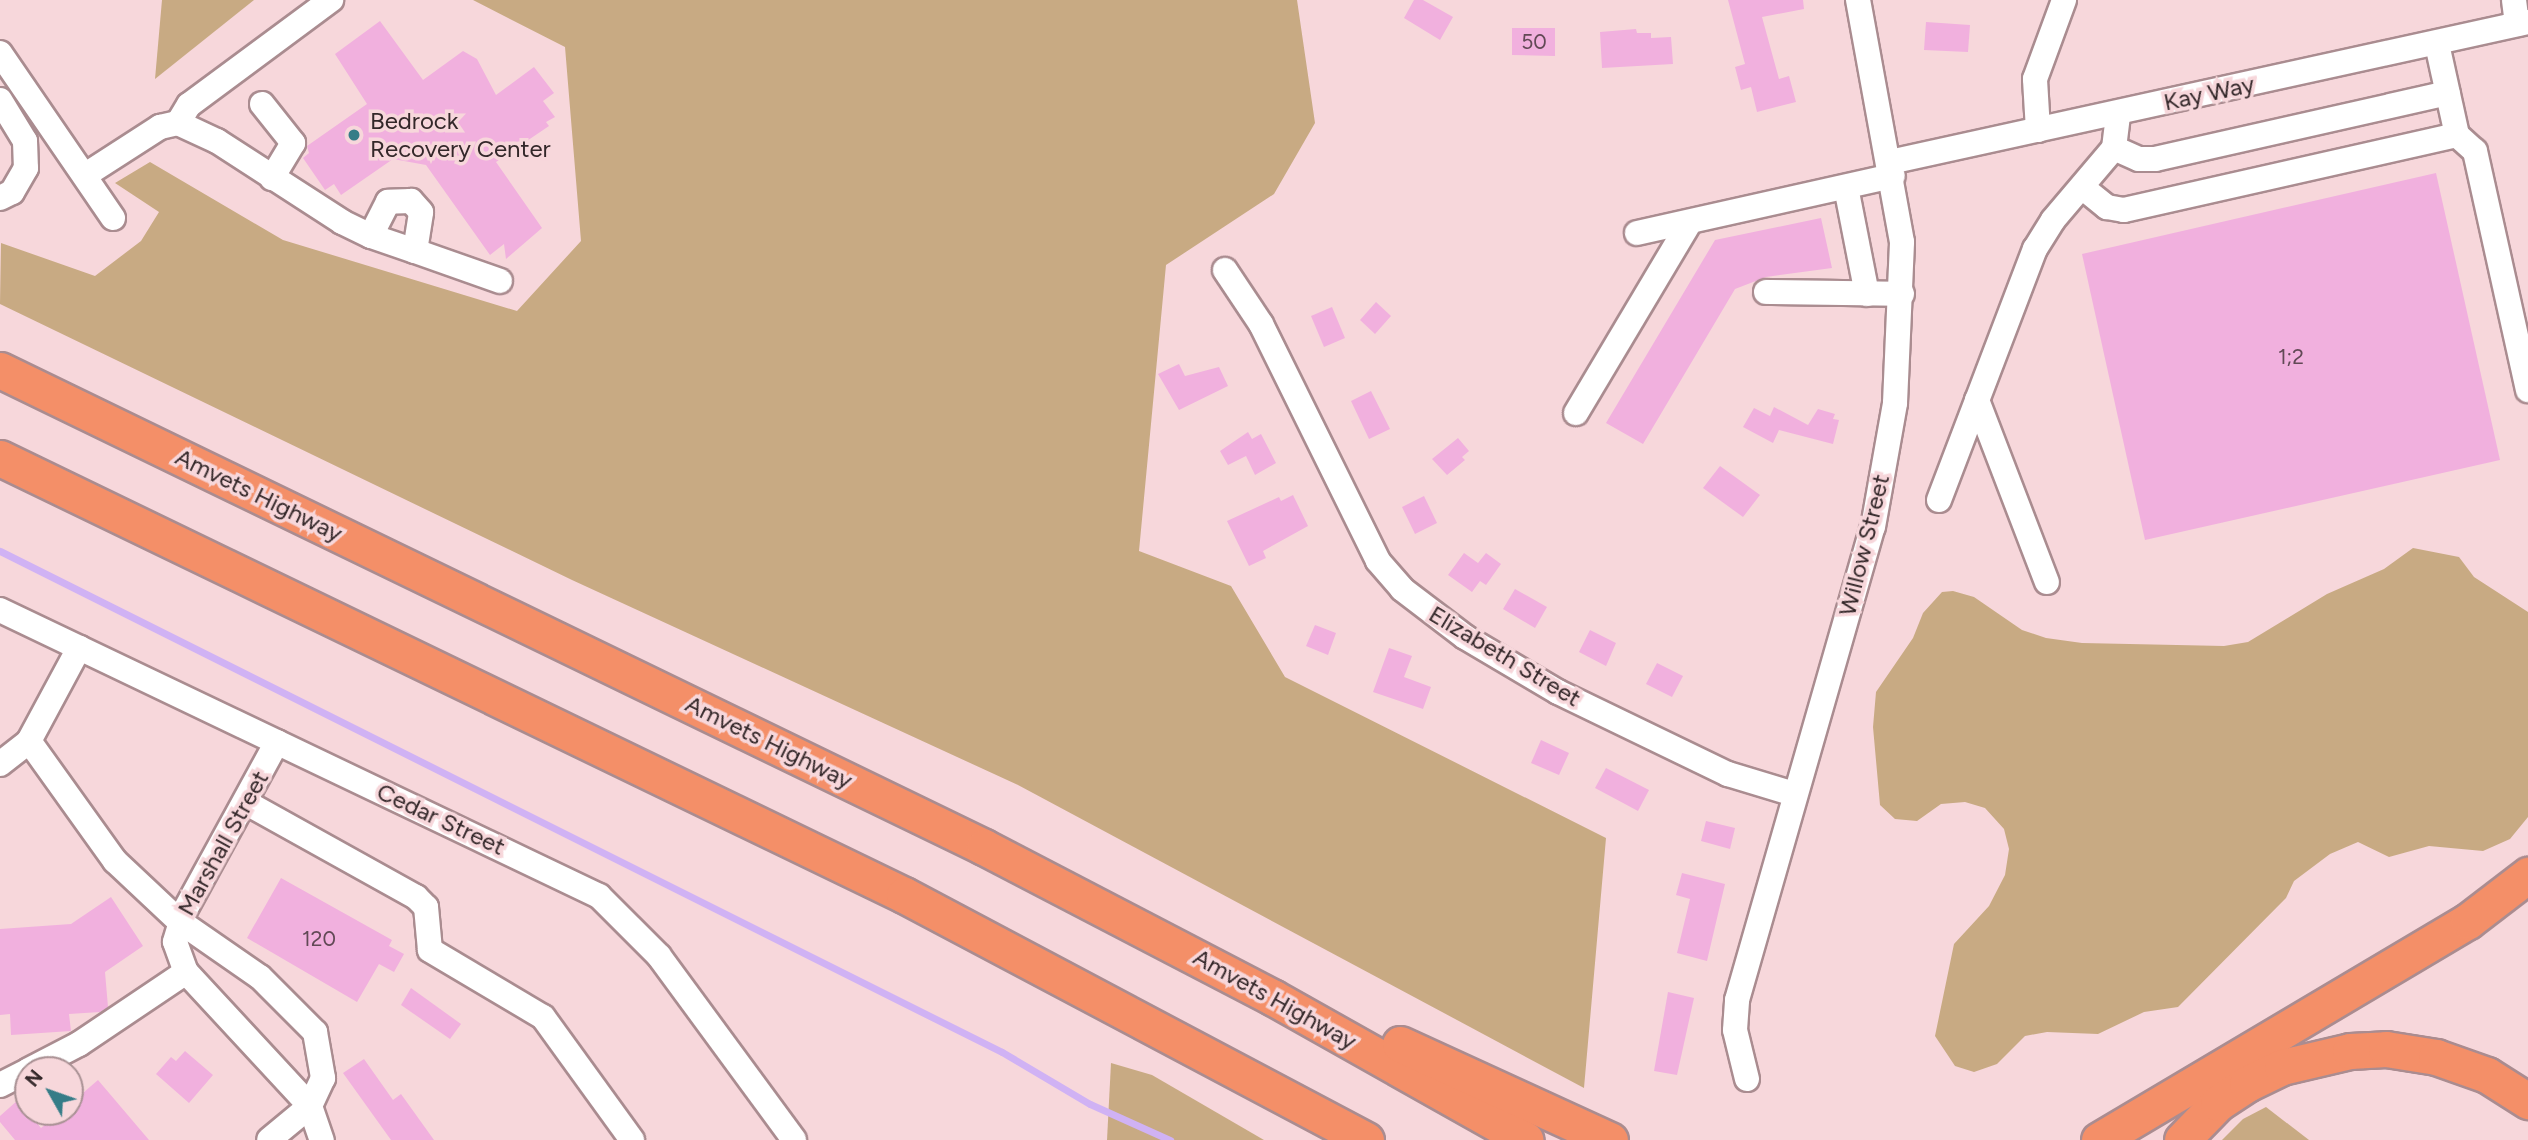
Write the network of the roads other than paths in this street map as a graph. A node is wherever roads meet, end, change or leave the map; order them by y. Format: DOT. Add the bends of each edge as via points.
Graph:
graph roads {
  1 [pos="331,0"];
  2 [pos="1858,0"];
  3 [pos="2064,0"];
  4 [pos="2520,15"];
  5 [pos="2437,44"];
  6 [pos="0,53"];
  7 [pos="2448,93"];
  8 [pos="0,100"];
  9 [pos="262,104"];
  10 [pos="2118,113"];
  11 [pos="178,123"];
  12 [pos="2038,130"];
  13 [pos="2457,135"];
  14 [pos="2114,148"];
  15 [pos="1891,169"];
  16 [pos="87,174"];
  17 [pos="272,178"];
  18 [pos="1846,187"];
  19 [pos="2082,187"];
  20 [pos="0,198"];
  21 [pos="113,218"];
  22 [pos="1690,222"];
  23 [pos="1637,233"];
  24 [pos="371,236"];
  25 [pos="415,251"];
  26 [pos="1225,270"];
  27 [pos="500,281"];
  28 [pos="1766,292"];
  29 [pos="1867,293"];
  30 [pos="1902,294"];
  31 [pos="0,370"];
  32 [pos="2528,390"];
  33 [pos="1977,400"];
  34 [pos="1576,413"];
  35 [pos="0,458"];
  36 [pos="1939,500"];
  37 [pos="2047,582"];
  38 [pos="0,610"];
  39 [pos="79,648"];
  40 [pos="29,741"];
  41 [pos="277,742"];
  42 [pos="0,764"];
  43 [pos="1794,794"];
  44 [pos="245,802"];
  45 [pos="2528,875"];
  46 [pos="1113,913"];
  47 [pos="179,921"];
  48 [pos="187,972"];
  49 [pos="56,1056"];
  50 [pos="1747,1079"];
  51 [pos="2528,1101"];
  52 [pos="310,1106"];
  53 [pos="269,1140"];
  54 [pos="322,1140"];
  55 [pos="632,1140"];
  56 [pos="794,1140"];
  57 [pos="1366,1140"];
  58 [pos="1526,1140"];
  59 [pos="1610,1140"];
  60 [pos="2099,1140"];
  61 [pos="2182,1140"];
  1 -- 11 [label="street" via="189,105"];
  2 -- 15 [label="street, Willow Street"];
  3 -- 12 [label="street" via="2035,79"];
  4 -- 5 [label="street, Kay Way"];
  5 -- 7 [label="street"];
  5 -- 10 [label="street, Kay Way"];
  6 -- 16 [label="street"];
  7 -- 13 [label="street"];
  7 -- 14 [label="street" via="2155,159 2139,159"];
  8 -- 20 [label="street" via="25,141 26,168 12,192"];
  9 -- 17 [label="street" via="293,143"];
  10 -- 12 [label="street, Kay Way"];
  10 -- 14 [label="street"];
  11 -- 16 [label="street" via="160,127"];
  11 -- 17 [label="street" via="217,141"];
  12 -- 15 [label="street, Kay Way"];
  13 -- 19 [label="street" via="2124,210 2107,207"];
  13 -- 32 [label="street" via="2475,151"];
  14 -- 19 [label="street"];
  15 -- 18 [label="street, Kay Way"];
  15 -- 30 [label="street, Willow Street" via="1902,242"];
  16 -- 21 [label="street"];
  17 -- 24 [label="street"];
  18 -- 22 [label="street, Kay Way"];
  18 -- 29 [label="street"];
  19 -- 33 [label="street" via="2035,249"];
  22 -- 23 [label="street, Kay Way"];
  22 -- 34 [label="street"];
  24 -- 25 [label="street"];
  24 -- 25 [label="street" via="388,202 411,201 423,219"];
  25 -- 27 [label="street"];
  26 -- 43 [label="street, Elizabeth Street" via="1261,324 1373,550 1402,589 1465,637 1558,692 1728,774"];
  28 -- 29 [label="street"];
  29 -- 30 [label="street"];
  30 -- 43 [label="street, Willow Street" via="1895,403 1883,480"];
  31 -- 46 [label="highway, Amvets Highway"];
  33 -- 36 [label="street"];
  33 -- 37 [label="street"];
  35 -- 57 [label="highway" via="904,895"];
  38 -- 39 [label="street, Cedar Street"];
  39 -- 40 [label="street"];
  39 -- 41 [label="street, Cedar Street"];
  40 -- 42 [label="street"];
  40 -- 47 [label="street" via="114,861"];
  41 -- 44 [label="street, Marshall Street"];
  41 -- 56 [label="street, Cedar Street" via="599,896 659,956"];
  43 -- 50 [label="street, Willow Street" via="1737,1000 1735,1030"];
  44 -- 47 [label="street, Marshall Street"];
  44 -- 55 [label="street" via="416,897 426,907 430,950 543,1017"];
  45 -- 60 [label="highway" via="2468,921"];
  46 -- 58 [label="highway, Amvets Highway"];
  46 -- 59 [label="highway"];
  47 -- 48 [label="street, Marshall Street" via="177,953"];
  47 -- 52 [label="street" via="260,977 315,1032 323,1078"];
  48 -- 49 [label="street"];
  48 -- 52 [label="street, Marshall Street"];
  51 -- 61 [label="highway" via="2487,1075 2436,1056 2395,1050 2350,1051 2282,1067 2247,1084 2218,1104"];
  52 -- 53 [label="street"];
  52 -- 54 [label="street"];
}
